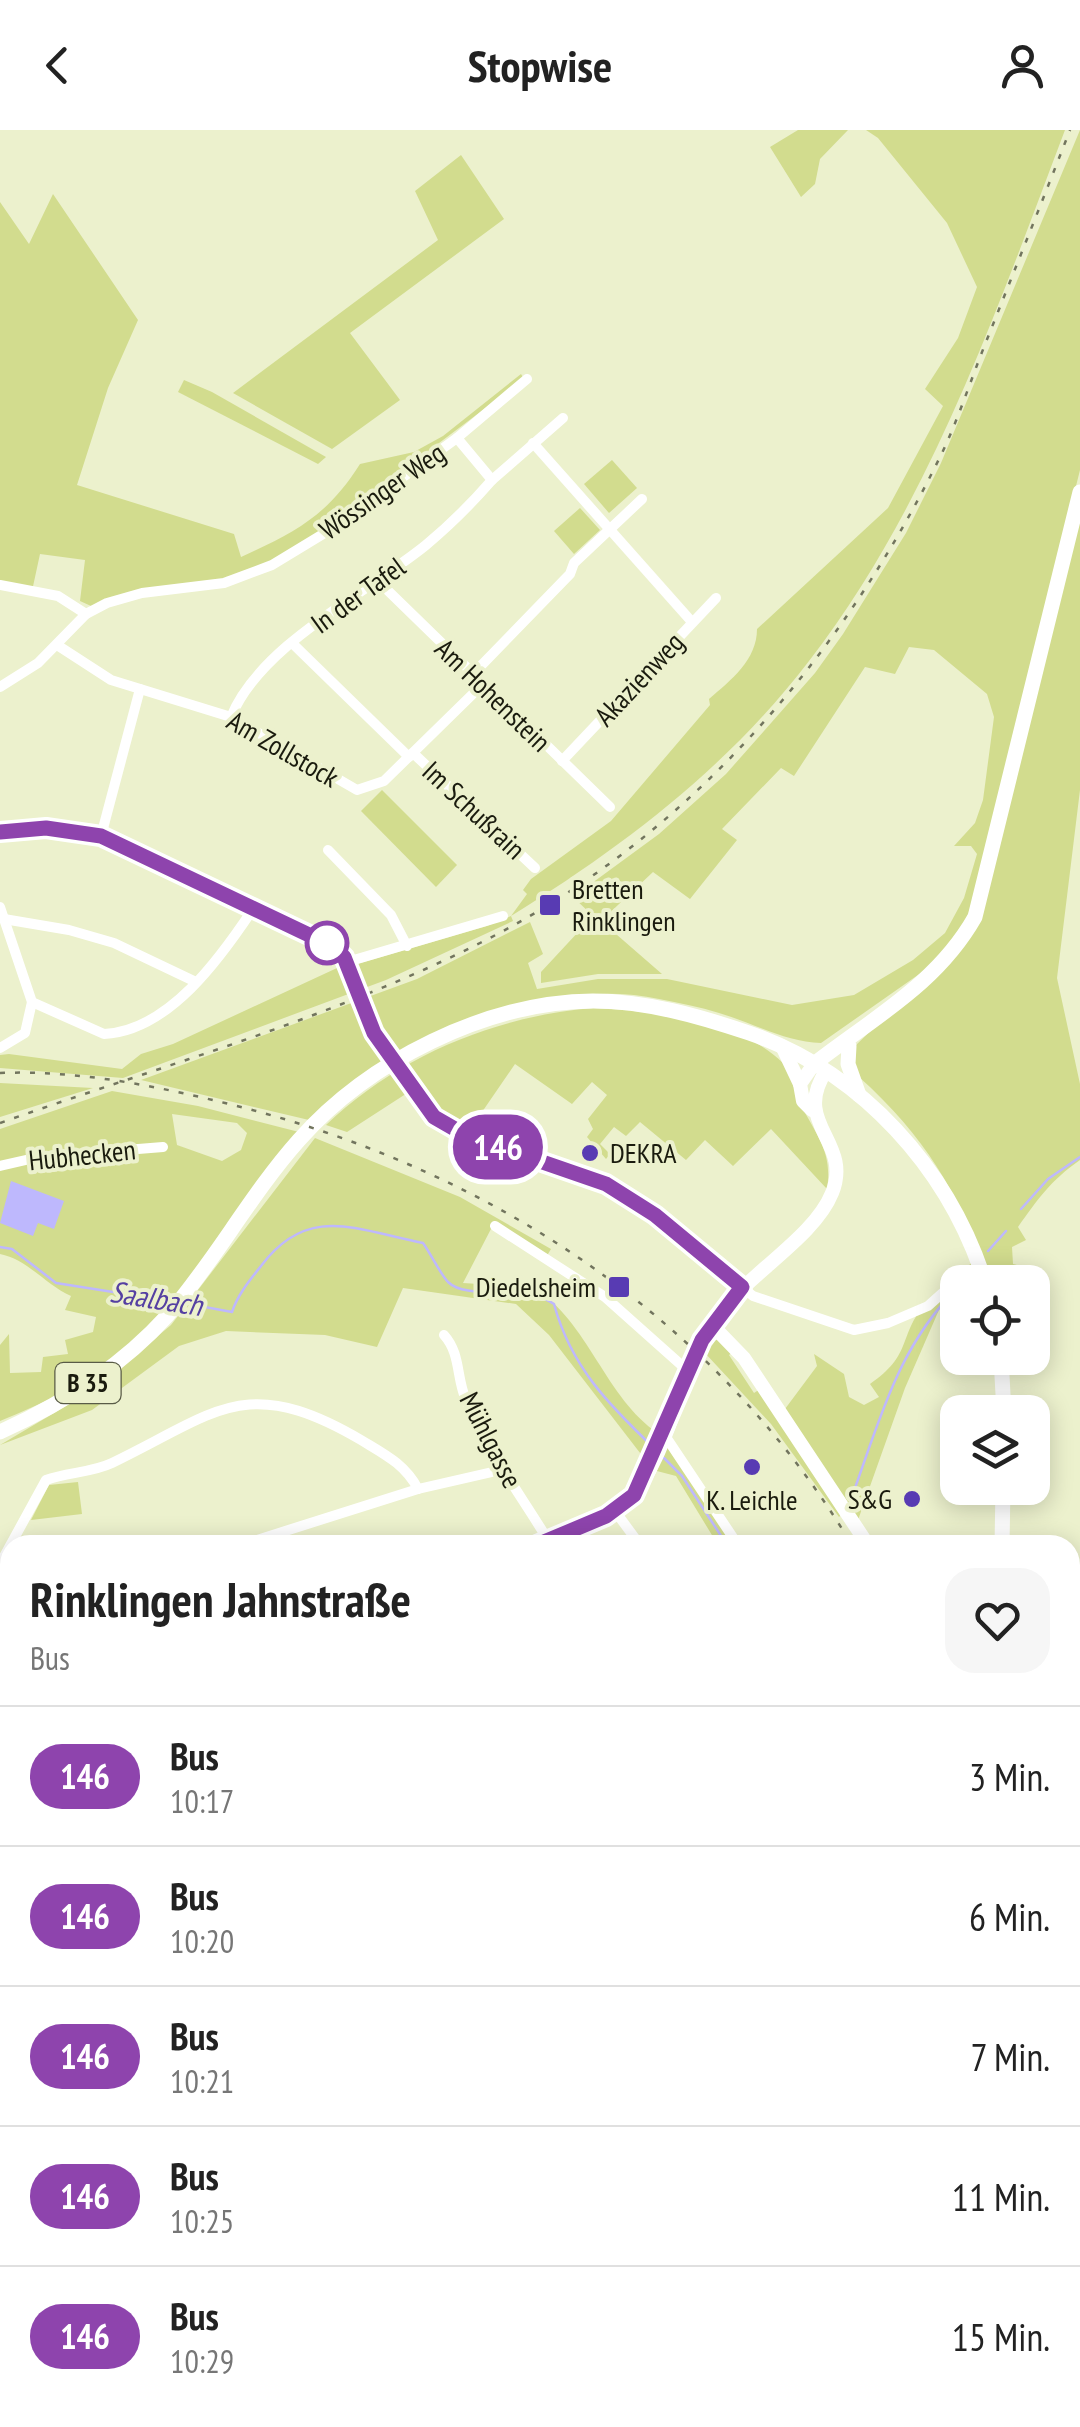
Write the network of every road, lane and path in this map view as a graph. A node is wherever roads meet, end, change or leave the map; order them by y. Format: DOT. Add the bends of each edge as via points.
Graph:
graph roads {
  1 [pos="527,378"];
  2 [pos="563,418"];
  3 [pos="457,438"];
  4 [pos="533,442"];
  5 [pos="492,480"];
  6 [pos="1080,492"];
  7 [pos="642,499"];
  8 [pos="610,530"];
  9 [pos="378,580"];
  10 [pos="0,584"];
  11 [pos="716,598"];
  12 [pos="86,614"];
  13 [pos="692,622"];
  14 [pos="293,644"];
  15 [pos="57,645"];
  16 [pos="472,676"];
  17 [pos="482,685"];
  18 [pos="0,686"];
  19 [pos="140,689"];
  20 [pos="231,717"];
  21 [pos="411,755"];
  22 [pos="562,761"];
  23 [pos="610,807"];
  24 [pos="0,832"];
  25 [pos="101,836"];
  26 [pos="328,850"];
  27 [pos="535,868"];
  28 [pos="253,909"];
  29 [pos="2,913"];
  30 [pos="503,916"];
  31 [pos="407,946"];
  32 [pos="346,962"];
  33 [pos="171,972"];
  34 [pos="354,981"];
  35 [pos="196,982"];
  36 [pos="181,996"];
  37 [pos="32,1002"];
  38 [pos="366,1014"];
  39 [pos="844,1046"];
  40 [pos="0,1048"];
  41 [pos="788,1049"];
  42 [pos="384,1050"];
  43 [pos="820,1068"];
  44 [pos="401,1074"];
  45 [pos="800,1084"];
  46 [pos="859,1095"];
  47 [pos="816,1114"];
  48 [pos="163,1147"];
  49 [pos="0,1166"];
  50 [pos="495,1226"];
  51 [pos="979,1265"];
  52 [pos="742,1287"];
  53 [pos="940,1296"];
  54 [pos="712,1324"];
  55 [pos="444,1335"];
  56 [pos="688,1371"];
  57 [pos="0,1432"];
  58 [pos="661,1439"];
  59 [pos="502,1470"];
  60 [pos="418,1489"];
  61 [pos="1003,1505"];
  62 [pos="614,1511"];
  63 [pos="16,1535"];
  64 [pos="273,1535"];
  65 [pos="539,1535"];
  66 [pos="561,1535"];
  67 [pos="632,1535"];
  68 [pos="731,1535"];
  69 [pos="861,1535"];
  70 [pos="1002,1535"];
  1 -- 3 [label="street, Wössinger Weg"];
  2 -- 4 [label="street, In der Tafel"];
  3 -- 5 [label="street"];
  3 -- 12 [label="street, Wössinger Weg" via="272,566 224,583 126,596"];
  4 -- 5 [label="street, In der Tafel"];
  4 -- 8 [label="street"];
  5 -- 9 [label="street, In der Tafel"];
  6 -- 39 [label="main road" via="975,917 948,958"];
  7 -- 8 [label="street"];
  8 -- 13 [label="street"];
  8 -- 16 [label="street"];
  9 -- 14 [label="street, In der Tafel"];
  9 -- 16 [label="street, Am Hohenstein"];
  10 -- 12 [label="street" via="58,596"];
  11 -- 13 [label="street, Akazienweg"];
  12 -- 15 [label="street"];
  13 -- 22 [label="street, Akazienweg"];
  14 -- 20 [label="street, In der Tafel" via="237,702"];
  14 -- 21 [label="street, Im Schußrain"];
  15 -- 18 [label="street"];
  15 -- 19 [label="street, Am Zollstock" via="87,669"];
  16 -- 17 [label="street, Am Hohenstein"];
  17 -- 21 [label="street, Am Zollstock"];
  17 -- 22 [label="street, Am Hohenstein"];
  19 -- 20 [label="street, Am Zollstock"];
  19 -- 25 [label="street"];
  20 -- 21 [label="street, Am Zollstock" via="357,790 384,781"];
  21 -- 27 [label="street, Im Schußrain"];
  22 -- 23 [label="street, Am Hohenstein"];
  24 -- 25 [label="street" via="46,828"];
  25 -- 28 [label="street"];
  26 -- 31 [label="street" via="391,915"];
  28 -- 32 [label="street" via="328,944"];
  28 -- 35 [label="street"];
  29 -- 33 [label="street" via="114,943"];
  29 -- 37 [label="street"];
  30 -- 31 [label="street"];
  31 -- 32 [label="street"];
  32 -- 34 [label="street"];
  33 -- 35 [label="street"];
  33 -- 36 [label="street"];
  35 -- 36 [label="street"];
  36 -- 37 [label="street" via="143,1021 104,1034"];
  37 -- 40 [label="street" via="25,1032"];
  38 -- 42 [label="street"];
  39 -- 41 [label="main road"];
  39 -- 43 [label="main road"];
  39 -- 46 [label="main road"];
  41 -- 43 [label="main road, B 35"];
  41 -- 45 [label="street"];
  41 -- 57 [label="main road, B 35" via="670,1010 565,1003 500,1017 405,1056 350,1091 310,1128 165,1318 88,1384"];
  43 -- 45 [label="street"];
  43 -- 46 [label="main road, B 35"];
  43 -- 47 [label="street" via="812,1094"];
  44 -- 52 [label="street" via="421,1104 450,1128 606,1184"];
  45 -- 47 [label="street"];
  46 -- 51 [label="main road, B 35" via="916,1152"];
  47 -- 52 [label="street" via="834,1157 832,1193"];
  48 -- 49 [label="street, Hubhecken"];
  50 -- 56 [label="street" via="605,1297"];
  52 -- 53 [label="street" via="854,1330 888,1323"];
  52 -- 54 [label="street"];
  54 -- 56 [label="street"];
  54 -- 69 [label="street" via="744,1358"];
  55 -- 59 [label="street, Mühlgasse" via="454,1346 465,1399"];
  56 -- 58 [label="street"];
  58 -- 62 [label="street" via="634,1495"];
  58 -- 68 [label="street"];
  59 -- 60 [label="street"];
  59 -- 65 [label="street, Mühlgasse"];
  60 -- 63 [label="street" via="406,1469 338,1427 274,1406 226,1406 108,1465 46,1480"];
  60 -- 64 [label="street"];
  61 -- 70 [label="main road"];
  62 -- 66 [label="street"];
  62 -- 67 [label="street"];
}
